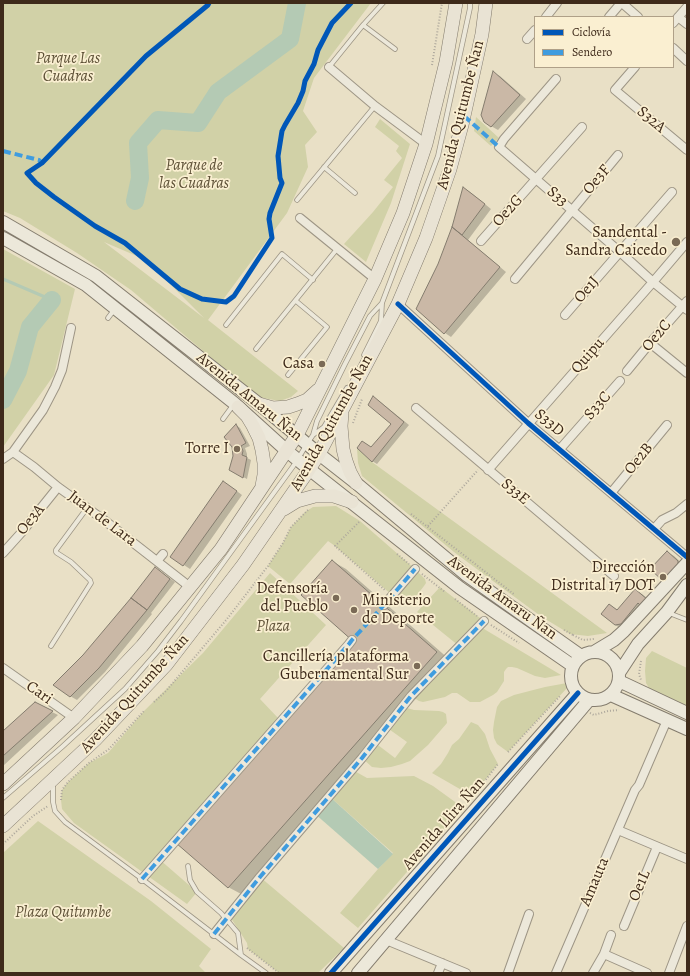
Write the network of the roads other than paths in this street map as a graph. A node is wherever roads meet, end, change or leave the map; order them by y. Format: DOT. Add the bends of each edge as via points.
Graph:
graph roads {
  1 [pos="383,3"];
  2 [pos="456,3"];
  3 [pos="470,3"];
  4 [pos="486,3"];
  5 [pos="557,3"];
  6 [pos="621,3"];
  7 [pos="687,7"];
  8 [pos="547,16"];
  9 [pos="610,16"];
  10 [pos="637,16"];
  11 [pos="676,20"];
  12 [pos="687,24"];
  13 [pos="363,25"];
  14 [pos="534,31"];
  15 [pos="527,39"];
  16 [pos="395,49"];
  17 [pos="674,49"];
  18 [pos="687,60"];
  19 [pos="329,67"];
  20 [pos="635,68"];
  21 [pos="556,79"];
  22 [pos="375,106"];
  23 [pos="582,127"];
  24 [pos="426,144"];
  25 [pos="687,150"];
  26 [pos="618,156"];
  27 [pos="324,167"];
  28 [pos="536,179"];
  29 [pos="672,192"];
  30 [pos="356,193"];
  31 [pos="297,200"];
  32 [pos="572,210"];
  33 [pos="298,221"];
  34 [pos="3,222"];
  35 [pos="3,238"];
  36 [pos="481,241"];
  37 [pos="687,242"];
  38 [pos="338,248"];
  39 [pos="620,252"];
  40 [pos="375,279"];
  41 [pos="515,279"];
  42 [pos="312,280"];
  43 [pos="653,282"];
  44 [pos="296,301"];
  45 [pos="382,303"];
  46 [pos="398,304"];
  47 [pos="685,306"];
  48 [pos="566,315"];
  49 [pos="226,325"];
  50 [pos="71,328"];
  51 [pos="650,343"];
  52 [pos="256,349"];
  53 [pos="361,361"];
  54 [pos="627,371"];
  55 [pos="687,373"];
  56 [pos="288,375"];
  57 [pos="620,381"];
  58 [pos="350,382"];
  59 [pos="322,386"];
  60 [pos="259,404"];
  61 [pos="344,404"];
  62 [pos="236,405"];
  63 [pos="416,408"];
  64 [pos="223,419"];
  65 [pos="528,423"];
  66 [pos="667,425"];
  67 [pos="297,435"];
  68 [pos="310,440"];
  69 [pos="560,450"];
  70 [pos="287,451"];
  71 [pos="12,452"];
  72 [pos="319,454"];
  73 [pos="3,459"];
  74 [pos="298,459"];
  75 [pos="485,467"];
  76 [pos="309,469"];
  77 [pos="356,483"];
  78 [pos="58,487"];
  79 [pos="262,488"];
  80 [pos="611,493"];
  81 [pos="352,502"];
  82 [pos="687,504"];
  83 [pos="87,508"];
  84 [pos="281,511"];
  85 [pos="654,529"];
  86 [pos="3,553"];
  87 [pos="163,554"];
  88 [pos="687,557"];
  89 [pos="157,561"];
  90 [pos="687,563"];
  91 [pos="415,569"];
  92 [pos="614,576"];
  93 [pos="687,585"];
  94 [pos="190,587"];
  95 [pos="384,605"];
  96 [pos="666,612"];
  97 [pos="687,620"];
  98 [pos="484,621"];
  99 [pos="352,640"];
  100 [pos="51,646"];
  101 [pos="594,652"];
  102 [pos="581,656"];
  103 [pos="573,666"];
  104 [pos="3,668"];
  105 [pos="619,677"];
  106 [pos="578,693"];
  107 [pos="611,695"];
  108 [pos="589,700"];
  109 [pos="687,713"];
  110 [pos="74,718"];
  111 [pos="667,720"];
  112 [pos="687,729"];
  113 [pos="52,780"];
  114 [pos="3,784"];
  115 [pos="3,798"];
  116 [pos="3,826"];
  117 [pos="618,830"];
  118 [pos="657,847"];
  119 [pos="687,859"];
  120 [pos="188,866"];
  121 [pos="142,878"];
  122 [pos="530,914"];
  123 [pos="226,919"];
  124 [pos="624,926"];
  125 [pos="687,926"];
  126 [pos="214,934"];
  127 [pos="611,935"];
  128 [pos="386,940"];
  129 [pos="604,954"];
  130 [pos="241,955"];
  131 [pos="442,963"];
  132 [pos="266,973"];
  133 [pos="331,973"];
  134 [pos="358,973"];
  135 [pos="438,973"];
  136 [pos="466,973"];
  137 [pos="508,973"];
  138 [pos="556,973"];
  139 [pos="593,973"];
  140 [pos="647,973"];
  141 [pos="669,973"];
  1 -- 13 [label="lane"];
  2 -- 24 [label="main road, Avenida Quitumbe Ñan" via="446,62"];
  3 -- 45 [label="lane" via="438,156"];
  4 -- 46 [label="main road, Avenida Quitumbe Ñan" via="482,34 450,169 426,238"];
  5 -- 8 [label="street"];
  6 -- 9 [label="street"];
  6 -- 10 [label="street"];
  7 -- 11 [label="street"];
  11 -- 12 [label="street"];
  13 -- 16 [label="lane"];
  13 -- 19 [label="lane"];
  14 -- 15 [label="street"];
  17 -- 18 [label="street"];
  19 -- 22 [label="street"];
  20 -- 25 [label="street, S32A" via="615,90"];
  21 -- 28 [label="street, S33" via="499,147"];
  22 -- 24 [label="street"];
  22 -- 27 [label="lane"];
  23 -- 28 [label="street, Oe2G"];
  24 -- 40 [label="main road, Avenida Quitumbe Ñan" via="403,213"];
  26 -- 32 [label="street, Oe3F"];
  27 -- 30 [label="lane"];
  27 -- 31 [label="lane"];
  28 -- 32 [label="street, S33"];
  28 -- 36 [label="street, Oe2G"];
  29 -- 39 [label="street, Oe1J"];
  32 -- 39 [label="street, S33"];
  32 -- 41 [label="street, Oe3F"];
  33 -- 38 [label="street"];
  34 -- 60 [label="main road, Avenida Amaru Ñan" via="96,276"];
  35 -- 62 [label="main road, Avenida Amaru Ñan" via="86,285 112,313"];
  37 -- 43 [label="street, Quipu"];
  38 -- 40 [label="street"];
  38 -- 42 [label="lane"];
  39 -- 43 [label="street, S33"];
  39 -- 48 [label="street, Oe1J"];
  40 -- 59 [label="main road, Avenida Quitumbe Ñan"];
  42 -- 44 [label="lane"];
  42 -- 49 [label="lane" via="282,254"];
  43 -- 47 [label="street, S33"];
  43 -- 65 [label="street, Quipu"];
  44 -- 52 [label="lane"];
  44 -- 56 [label="lane" via="327,327"];
  45 -- 53 [label="lane" via="381,321"];
  45 -- 68 [label="lane" via="370,316"];
  46 -- 61 [label="main road, Avenida Quitumbe Ñan"];
  46 -- 65 [label="street, S33D"];
  47 -- 51 [label="street, Oe2C"];
  50 -- 71 [label="street" via="62,370 55,387 43,410"];
  51 -- 54 [label="street, Oe2C"];
  51 -- 55 [label="street"];
  57 -- 69 [label="street, S33C"];
  58 -- 68 [label="lane" via="324,427"];
  59 -- 60 [label="main road" via="306,400 288,407 273,408"];
  59 -- 67 [label="main road, Avenida Quitumbe Ñan"];
  60 -- 67 [label="main road, Avenida Amaru Ñan"];
  61 -- 72 [label="main road, Avenida Quitumbe Ñan"];
  61 -- 77 [label="main road" via="341,426 342,449"];
  62 -- 64 [label="lane"];
  62 -- 70 [label="main road, Avenida Amaru Ñan"];
  62 -- 79 [label="main road" via="254,426 259,438 264,463"];
  63 -- 75 [label="street, S33E"];
  65 -- 69 [label="street, S33D"];
  65 -- 75 [label="street, Quipu"];
  66 -- 80 [label="street, Oe2B"];
  67 -- 68 [label="main road, Avenida Amaru Ñan"];
  67 -- 70 [label="main road, Avenida Quitumbe Ñan"];
  68 -- 72 [label="main road, Avenida Amaru Ñan"];
  68 -- 74 [label="lane"];
  69 -- 80 [label="street, S33D"];
  70 -- 74 [label="main road, Avenida Amaru Ñan"];
  70 -- 79 [label="main road, Avenida Quitumbe Ñan"];
  71 -- 73 [label="street"];
  71 -- 78 [label="street, Juan de Lara" via="36,465"];
  72 -- 76 [label="main road, Avenida Quitumbe Ñan"];
  72 -- 77 [label="main road, Avenida Amaru Ñan"];
  74 -- 76 [label="main road, Avenida Amaru Ñan"];
  74 -- 115 [label="lane" via="182,621 130,684"];
  75 -- 92 [label="street, S33E"];
  76 -- 81 [label="main road, Avenida Amaru Ñan"];
  76 -- 84 [label="main road, Avenida Quitumbe Ñan"];
  77 -- 102 [label="main road, Avenida Amaru Ñan" via="466,574"];
  78 -- 83 [label="street, Juan de Lara"];
  78 -- 86 [label="street, Oe3A"];
  79 -- 94 [label="main road, Avenida Quitumbe Ñan" via="221,548"];
  80 -- 85 [label="street, S33D"];
  81 -- 84 [label="main road" via="334,496 315,496 297,501"];
  81 -- 103 [label="main road, Avenida Amaru Ñan" via="460,588"];
  82 -- 85 [label="street" via="676,514 662,520"];
  83 -- 89 [label="street, Juan de Lara" via="106,517"];
  83 -- 100 [label="lane" via="56,552 71,562 91,583"];
  84 -- 113 [label="main road, Avenida Quitumbe Ñan" via="166,665 95,740"];
  85 -- 88 [label="street, S33D"];
  87 -- 89 [label="street"];
  89 -- 94 [label="street, Juan de Lara"];
  90 -- 101 [label="main road" via="614,640"];
  91 -- 95 [label="street"];
  93 -- 96 [label="main road" via="681,596"];
  94 -- 110 [label="main road, Avenida Quitumbe Ñan" via="142,646"];
  96 -- 97 [label="lane"];
  96 -- 105 [label="main road" via="638,644"];
  98 -- 123 [label="street" via="411,696"];
  99 -- 121 [label="street"];
  101 -- 102 [label="main road"];
  101 -- 105 [label="main road" via="603,653 611,658 616,664"];
  102 -- 103 [label="main road"];
  103 -- 106 [label="main road" via="570,675 572,685"];
  104 -- 110 [label="street, Cari"];
  105 -- 107 [label="main road" via="616,689"];
  105 -- 109 [label="main road"];
  106 -- 108 [label="main road"];
  106 -- 133 [label="main road, Avenida Llira Ñan"];
  107 -- 108 [label="main road" via="600,700"];
  107 -- 111 [label="main road"];
  108 -- 128 [label="main road, Avenida Llira Ñan"];
  110 -- 114 [label="main road, Avenida Quitumbe Ñan"];
  111 -- 112 [label="main road"];
  111 -- 117 [label="street, Amauta"];
  113 -- 116 [label="main road, Avenida Quitumbe Ñan"];
  113 -- 121 [label="lane" via="55,811 65,822"];
  117 -- 118 [label="street"];
  117 -- 138 [label="street, Amauta"];
  118 -- 119 [label="street"];
  118 -- 124 [label="street, Oe1L"];
  120 -- 123 [label="lane" via="190,880 197,892"];
  121 -- 126 [label="lane"];
  122 -- 137 [label="street"];
  123 -- 126 [label="street"];
  123 -- 130 [label="lane" via="238,934"];
  125 -- 141 [label="street"];
  126 -- 130 [label="lane"];
  127 -- 129 [label="street"];
  128 -- 131 [label="street"];
  128 -- 134 [label="main road, Avenida Llira Ñan"];
  129 -- 139 [label="street"];
  129 -- 140 [label="street"];
  130 -- 132 [label="lane"];
  131 -- 135 [label="street"];
  131 -- 136 [label="street"];
}
